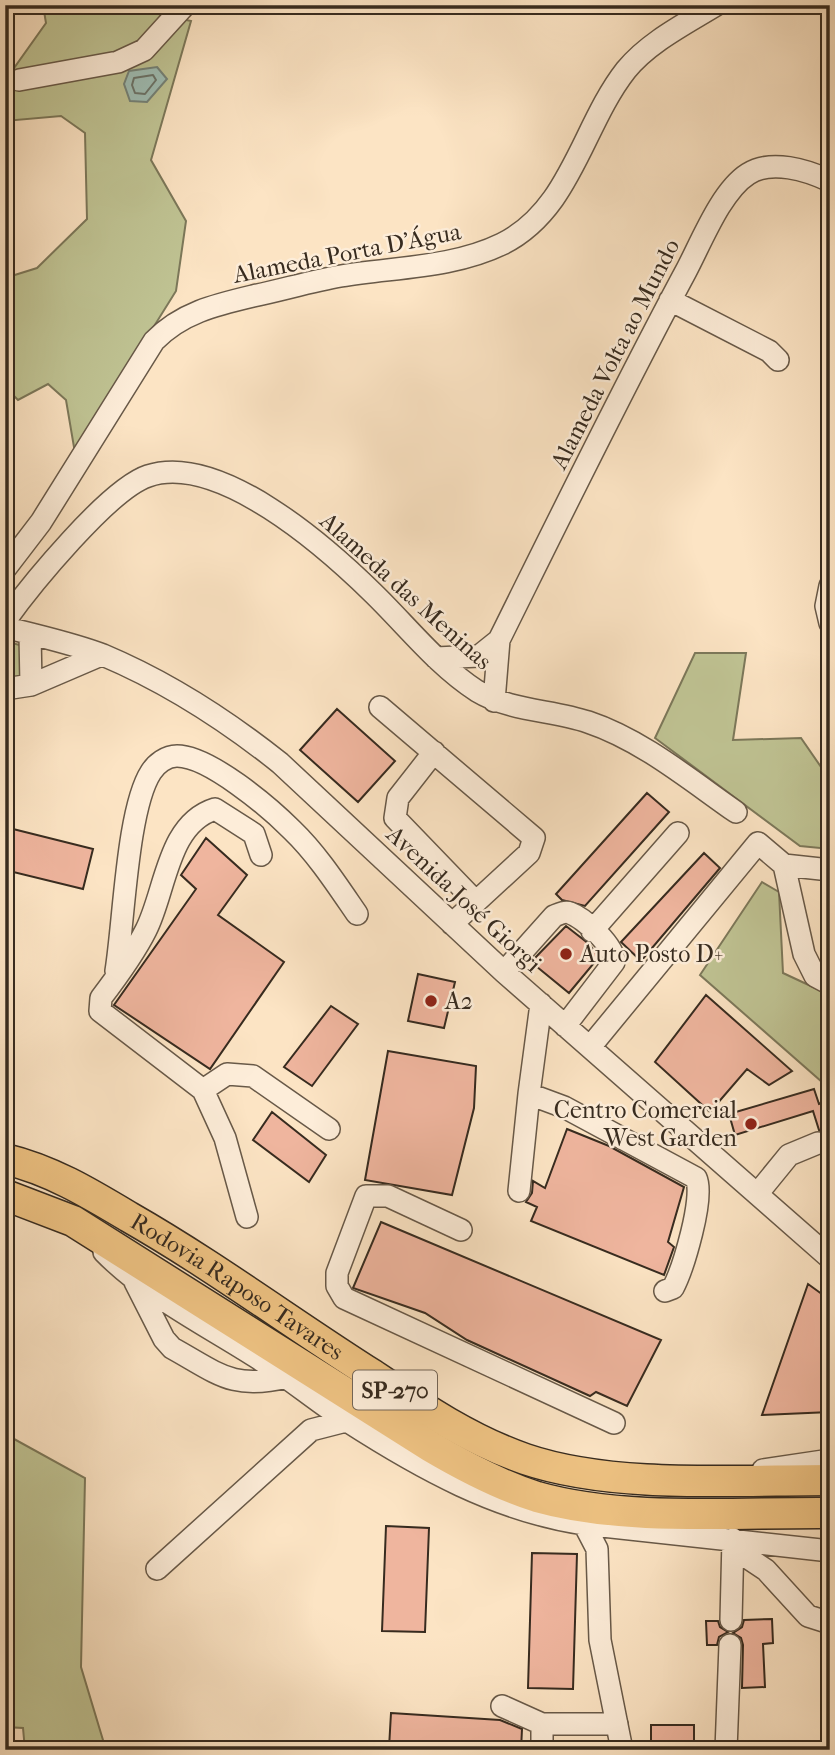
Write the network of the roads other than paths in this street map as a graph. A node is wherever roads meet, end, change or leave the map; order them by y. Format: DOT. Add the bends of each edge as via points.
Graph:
graph roads {
  1 [pos="185,5"];
  2 [pos="716,5"];
  3 [pos="19,80"];
  4 [pos="830,181"];
  5 [pos="670,300"];
  6 [pos="778,360"];
  7 [pos="5,569"];
  8 [pos="830,586"];
  9 [pos="5,621"];
  10 [pos="830,624"];
  11 [pos="5,627"];
  12 [pos="30,634"];
  13 [pos="499,640"];
  14 [pos="101,655"];
  15 [pos="436,658"];
  16 [pos="31,685"];
  17 [pos="5,689"];
  18 [pos="494,701"];
  19 [pos="380,707"];
  20 [pos="434,752"];
  21 [pos="736,812"];
  22 [pos="678,833"];
  23 [pos="261,855"];
  24 [pos="784,865"];
  25 [pos="830,870"];
  26 [pos="476,902"];
  27 [pos="357,914"];
  28 [pos="452,924"];
  29 [pos="592,931"];
  30 [pos="504,972"];
  31 [pos="115,980"];
  32 [pos="830,984"];
  33 [pos="541,1004"];
  34 [pos="565,1026"];
  35 [pos="590,1047"];
  36 [pos="202,1090"];
  37 [pos="529,1094"];
  38 [pos="329,1129"];
  39 [pos="818,1143"];
  40 [pos="5,1159"];
  41 [pos="519,1191"];
  42 [pos="758,1193"];
  43 [pos="5,1195"];
  44 [pos="247,1217"];
  45 [pos="73,1220"];
  46 [pos="461,1230"];
  47 [pos="830,1258"];
  48 [pos="129,1275"];
  49 [pos="665,1291"];
  50 [pos="287,1377"];
  51 [pos="310,1394"];
  52 [pos="346,1421"];
  53 [pos="614,1423"];
  54 [pos="311,1430"];
  55 [pos="830,1460"];
  56 [pos="712,1479"];
  57 [pos="830,1480"];
  58 [pos="830,1513"];
  59 [pos="584,1524"];
  60 [pos="618,1528"];
  61 [pos="733,1543"];
  62 [pos="597,1549"];
  63 [pos="800,1550"];
  64 [pos="830,1551"];
  65 [pos="157,1569"];
  66 [pos="766,1570"];
  67 [pos="732,1594"];
  68 [pos="799,1609"];
  69 [pos="830,1611"];
  70 [pos="731,1620"];
  71 [pos="830,1623"];
  72 [pos="730,1645"];
  73 [pos="502,1706"];
  74 [pos="542,1724"];
  75 [pos="617,1724"];
  76 [pos="542,1750"];
  77 [pos="622,1750"];
  78 [pos="726,1750"];
  1 -- 3 [label="street" via="144,50 118,62"];
  2 -- 7 [label="street, Alameda Porta D'Água" via="638,57 602,106 554,198 532,224 505,243 474,257 338,276 218,304 168,327 153,341 41,522"];
  4 -- 5 [label="street, Alameda Volta ao Mundo" via="791,168 749,173 732,188"];
  5 -- 6 [label="street"];
  5 -- 13 [label="street, Alameda Volta ao Mundo"];
  8 -- 10 [label="street" via="825,606"];
  9 -- 15 [label="street, Alameda das Meninas" via="53,561 128,485 176,471 199,474 261,503 353,574"];
  11 -- 12 [label="street, Avenida José Giorgi"];
  12 -- 14 [label="street, Avenida José Giorgi"];
  12 -- 16 [label="street"];
  13 -- 15 [label="street" via="479,656"];
  13 -- 18 [label="street, Alameda Volta ao Mundo"];
  14 -- 16 [label="street"];
  14 -- 28 [label="street, Avenida José Giorgi" via="162,684 243,733"];
  15 -- 18 [label="street, Alameda das Meninas"];
  16 -- 17 [label="street"];
  18 -- 21 [label="street, Alameda das Meninas" via="615,733"];
  19 -- 20 [label="street"];
  20 -- 26 [label="street" via="398,798 395,818"];
  20 -- 26 [label="street" via="534,838 529,853"];
  22 -- 29 [label="street"];
  23 -- 31 [label="street" via="254,834 215,809 191,822 174,851 146,931"];
  24 -- 25 [label="street"];
  24 -- 32 [label="street" via="804,954 815,976"];
  24 -- 35 [label="street" via="758,843"];
  26 -- 28 [label="street"];
  27 -- 31 [label="street" via="293,830 260,802 196,761 177,756 164,759 151,772 136,813"];
  28 -- 30 [label="street, Avenida José Giorgi"];
  29 -- 30 [label="street" via="571,914 554,916"];
  29 -- 34 [label="street" via="612,949 614,962"];
  30 -- 33 [label="street, Avenida José Giorgi"];
  31 -- 36 [label="street" via="101,998 104,1016"];
  33 -- 34 [label="street, Avenida José Giorgi"];
  33 -- 37 [label="street"];
  34 -- 35 [label="street, Avenida José Giorgi"];
  35 -- 42 [label="street, Avenida José Giorgi"];
  36 -- 38 [label="street" via="227,1074 253,1076"];
  36 -- 44 [label="street" via="225,1138"];
  37 -- 41 [label="street"];
  37 -- 49 [label="street" via="564,1107 696,1178 699,1192 681,1270 673,1288"];
  39 -- 42 [label="street" via="789,1155"];
  40 -- 56 [label="highway, Rodovia Raposo Tavares / SP-270" via="67,1181 184,1249 435,1416 479,1439 564,1469 619,1478"];
  42 -- 47 [label="street, Avenida José Giorgi"];
  43 -- 45 [label="highway, Rodovia Raposo Tavares / SP-270"];
  45 -- 48 [label="street"];
  45 -- 58 [label="highway, Rodovia Raposo Tavares / SP-270" via="492,1481 586,1508"];
  46 -- 53 [label="street" via="388,1196 366,1196 337,1273 337,1286 344,1298"];
  48 -- 50 [label="street"];
  48 -- 50 [label="street" via="172,1348 239,1382 255,1384"];
  50 -- 51 [label="street"];
  51 -- 52 [label="street"];
  51 -- 54 [label="street"];
  52 -- 54 [label="street"];
  52 -- 59 [label="street" via="477,1493 552,1520"];
  54 -- 65 [label="street"];
  55 -- 56 [label="street"];
  56 -- 57 [label="highway, Rodovia Raposo Tavares / SP-270"];
  59 -- 60 [label="street"];
  59 -- 62 [label="street"];
  60 -- 61 [label="street"];
  60 -- 62 [label="street"];
  61 -- 63 [label="street"];
  61 -- 66 [label="street"];
  61 -- 67 [label="street"];
  62 -- 75 [label="street" via="600,1640"];
  63 -- 64 [label="street"];
  63 -- 66 [label="street"];
  66 -- 67 [label="street"];
  66 -- 68 [label="street"];
  67 -- 70 [label="street"];
  68 -- 69 [label="street"];
  68 -- 71 [label="street"];
  72 -- 78 [label="street"];
  73 -- 74 [label="street"];
  74 -- 75 [label="street"];
  74 -- 76 [label="street"];
  75 -- 77 [label="street"];
}
